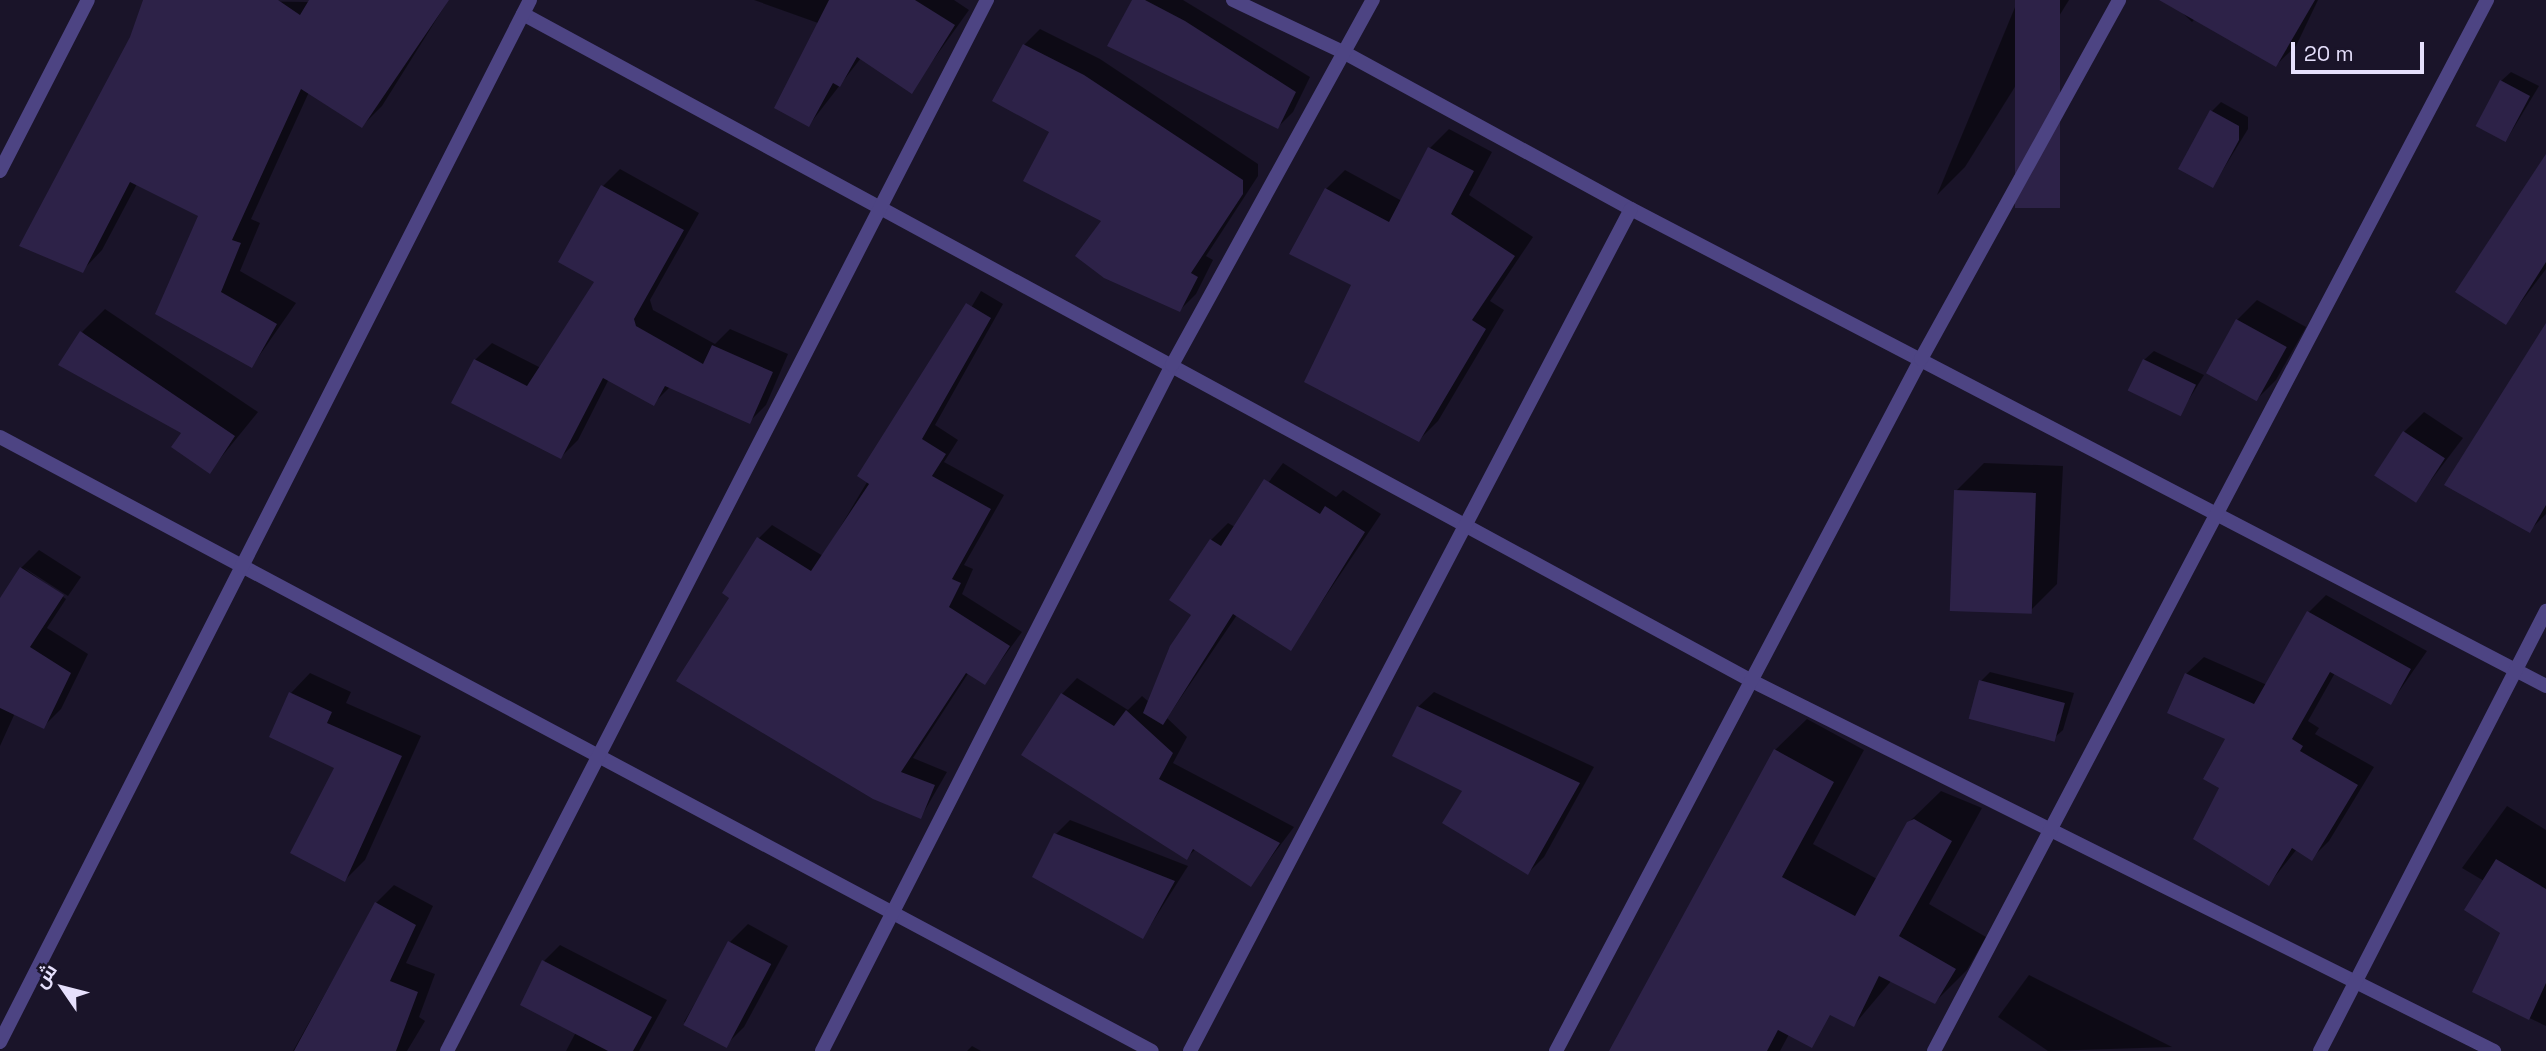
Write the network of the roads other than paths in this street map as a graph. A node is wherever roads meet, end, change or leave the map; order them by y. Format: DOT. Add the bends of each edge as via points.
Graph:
graph roads {
  1 [pos="88,0"];
  2 [pos="530,0"];
  3 [pos="987,0"];
  4 [pos="1233,0"];
  5 [pos="1373,0"];
  6 [pos="2119,0"];
  7 [pos="2487,0"];
  8 [pos="523,14"];
  9 [pos="1345,53"];
  10 [pos="0,171"];
  11 [pos="880,205"];
  12 [pos="1631,209"];
  13 [pos="1921,359"];
  14 [pos="1172,365"];
  15 [pos="0,437"];
  16 [pos="2216,515"];
  17 [pos="1464,525"];
  18 [pos="244,569"];
  19 [pos="2546,611"];
  20 [pos="2517,670"];
  21 [pos="1754,682"];
  22 [pos="2546,686"];
  23 [pos="600,758"];
  24 [pos="2048,831"];
  25 [pos="897,911"];
  26 [pos="2356,985"];
  27 [pos="0,1042"];
  28 [pos="447,1051"];
  29 [pos="822,1051"];
  30 [pos="1152,1051"];
  31 [pos="1190,1051"];
  32 [pos="1556,1051"];
  33 [pos="1934,1051"];
  34 [pos="2320,1051"];
  35 [pos="2494,1051"];
  1 -- 10 [label="street"];
  2 -- 8 [label="street"];
  3 -- 11 [label="street"];
  4 -- 9 [label="street"];
  5 -- 9 [label="street"];
  6 -- 13 [label="street"];
  7 -- 16 [label="street"];
  8 -- 11 [label="street"];
  8 -- 18 [label="street"];
  9 -- 12 [label="street"];
  9 -- 14 [label="street"];
  11 -- 14 [label="street"];
  11 -- 23 [label="street"];
  12 -- 13 [label="street"];
  12 -- 17 [label="street"];
  13 -- 16 [label="street"];
  13 -- 21 [label="street"];
  14 -- 17 [label="street"];
  14 -- 25 [label="street"];
  15 -- 18 [label="street"];
  16 -- 20 [label="street"];
  16 -- 24 [label="street"];
  17 -- 21 [label="street"];
  17 -- 31 [label="street"];
  18 -- 23 [label="street"];
  18 -- 27 [label="street"];
  19 -- 20 [label="street"];
  20 -- 22 [label="street"];
  20 -- 26 [label="street"];
  21 -- 24 [label="street"];
  21 -- 32 [label="street"];
  23 -- 25 [label="street"];
  23 -- 28 [label="street"];
  24 -- 26 [label="street"];
  24 -- 33 [label="street"];
  25 -- 29 [label="street"];
  25 -- 30 [label="street"];
  26 -- 34 [label="street"];
  26 -- 35 [label="street"];
}
